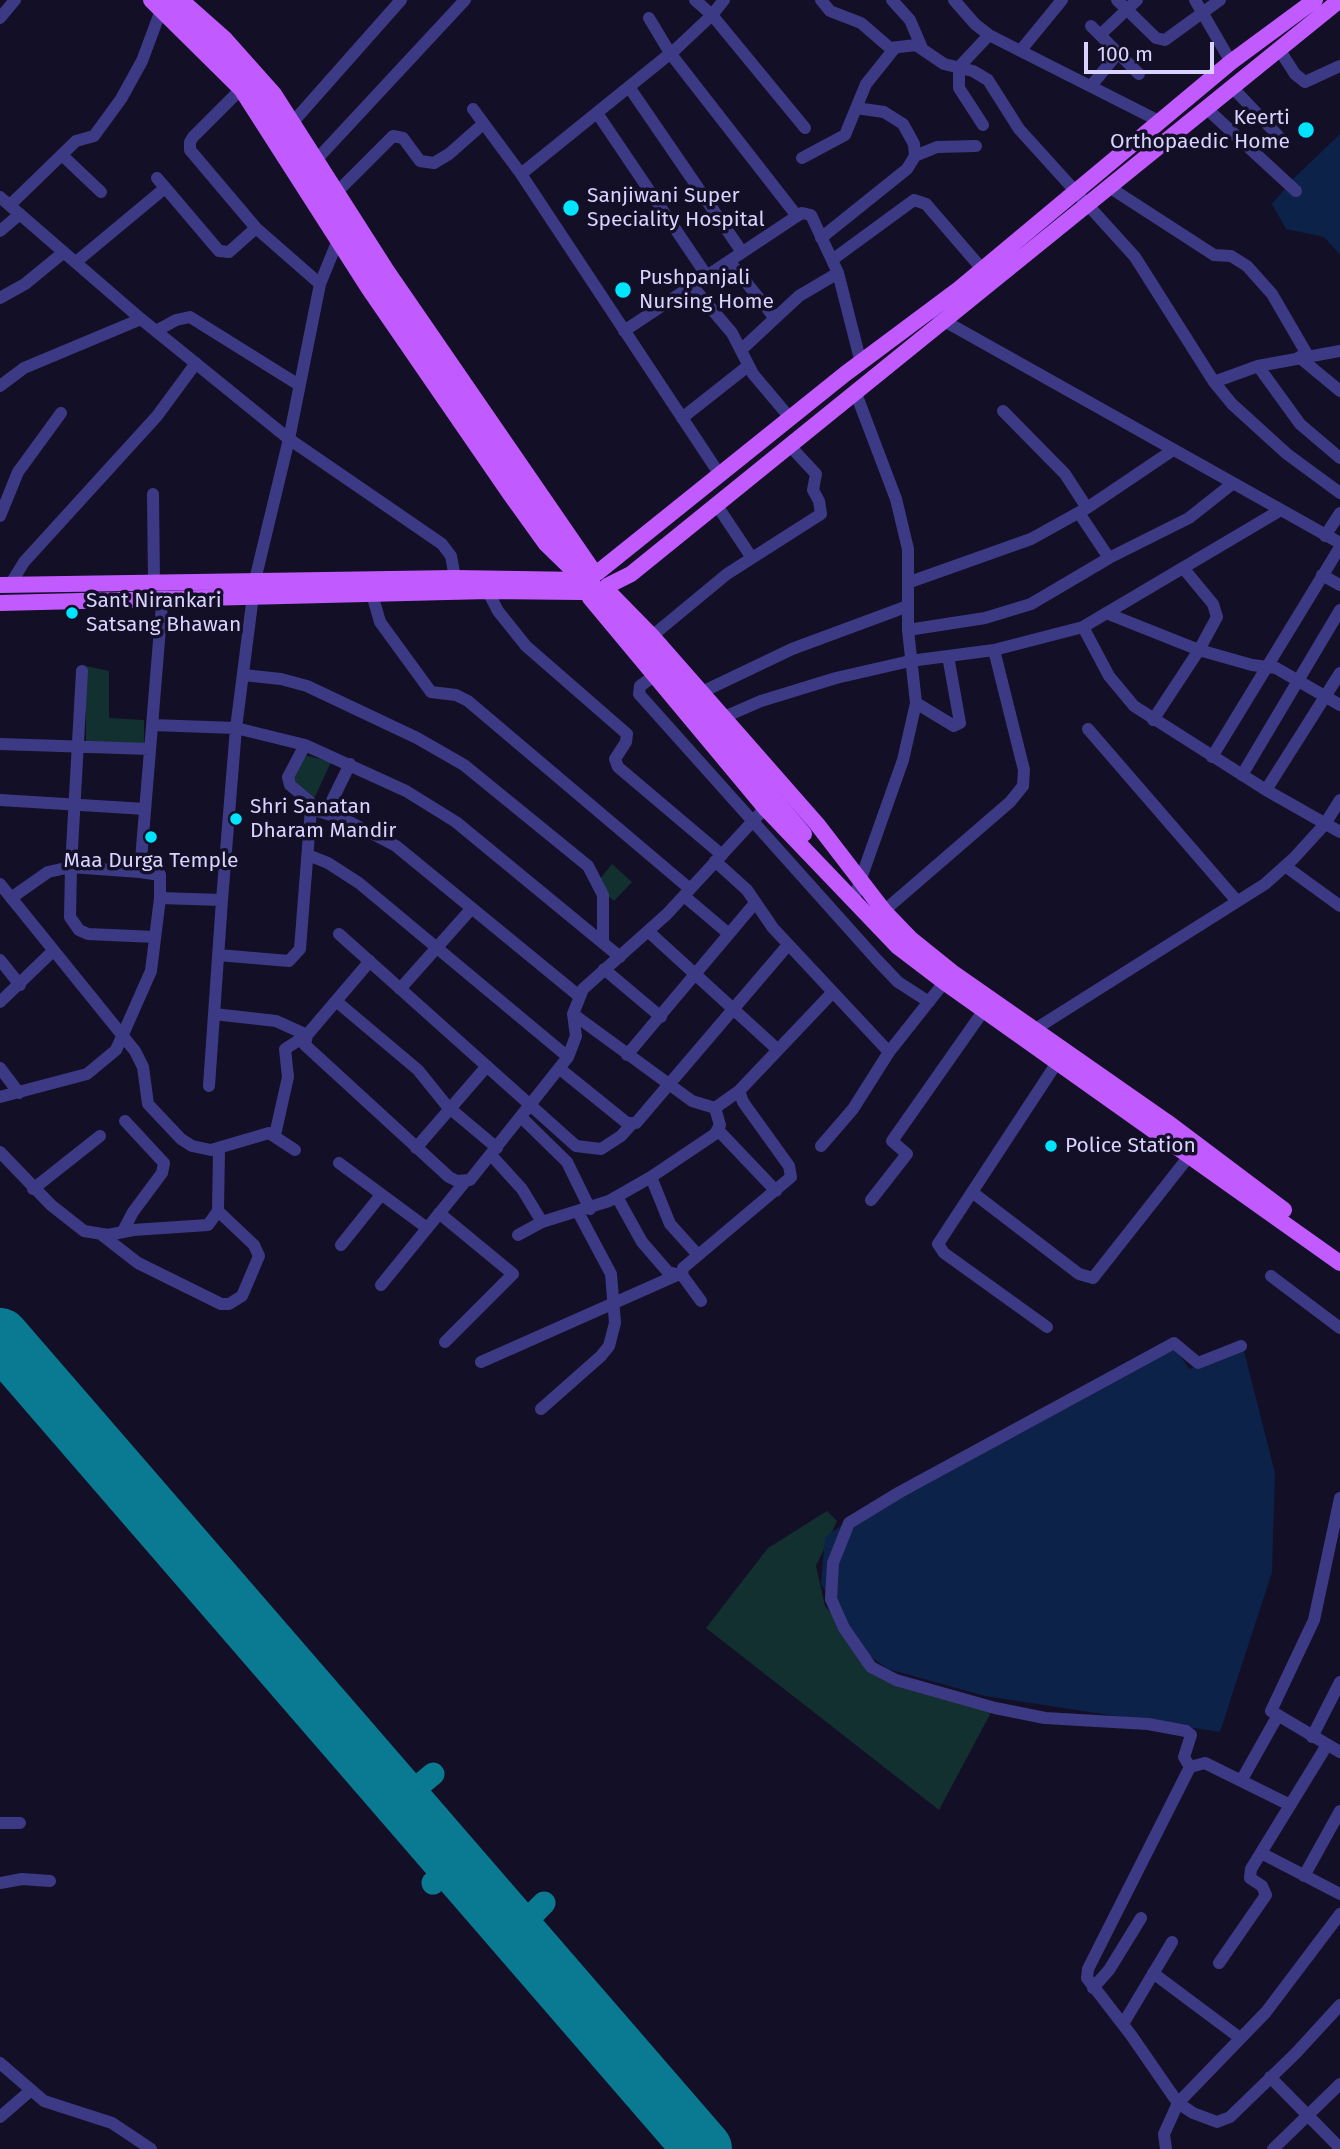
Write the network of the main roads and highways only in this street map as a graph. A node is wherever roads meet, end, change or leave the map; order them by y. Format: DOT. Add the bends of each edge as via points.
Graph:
graph roads {
  1 [pos="181,0"];
  2 [pos="1340,0"];
  3 [pos="159,3"];
  4 [pos="1319,4"];
  5 [pos="936,316"];
  6 [pos="436,341"];
  7 [pos="417,357"];
  8 [pos="484,584"];
  9 [pos="592,584"];
  10 [pos="5,585"];
  11 [pos="0,603"];
  12 [pos="806,836"];
  13 [pos="839,852"];
  14 [pos="823,869"];
  15 [pos="878,916"];
  16 [pos="948,977"];
  17 [pos="1028,1034"];
  18 [pos="1099,1083"];
  19 [pos="1340,1254"];
  20 [pos="1340,1263"];
  1 -- 6 [label="main road" via="225,38 274,94"];
  2 -- 4 [label="main road"];
  3 -- 7 [label="main road" via="242,89"];
  3 -- 12 [label="main road, bridge" via="236,69 266,107 375,279 561,547"];
  4 -- 5 [label="main road" via="1231,62 982,269"];
  4 -- 5 [label="main road" via="1279,49 1088,204"];
  5 -- 9 [label="main road" via="861,363"];
  5 -- 9 [label="main road" via="855,391 631,575"];
  6 -- 7 [label="main road"];
  6 -- 9 [label="main road"];
  7 -- 9 [label="main road" via="546,544"];
  8 -- 9 [label="main road"];
  8 -- 10 [label="main road" via="455,578"];
  8 -- 11 [label="main road" via="372,594"];
  9 -- 13 [label="main road" via="652,636"];
  9 -- 14 [label="main road" via="654,676"];
  12 -- 13 [label="main road"];
  12 -- 14 [label="main road"];
  13 -- 15 [label="main road" via="861,880"];
  14 -- 15 [label="main road" via="853,901"];
  15 -- 16 [label="main road" via="898,947"];
  16 -- 17 [label="main road"];
  16 -- 17 [label="main road" via="984,1010"];
  17 -- 18 [label="main road"];
  17 -- 18 [label="main road" via="1058,1061"];
  18 -- 19 [label="main road" via="1177,1129"];
  18 -- 20 [label="main road"];
}
